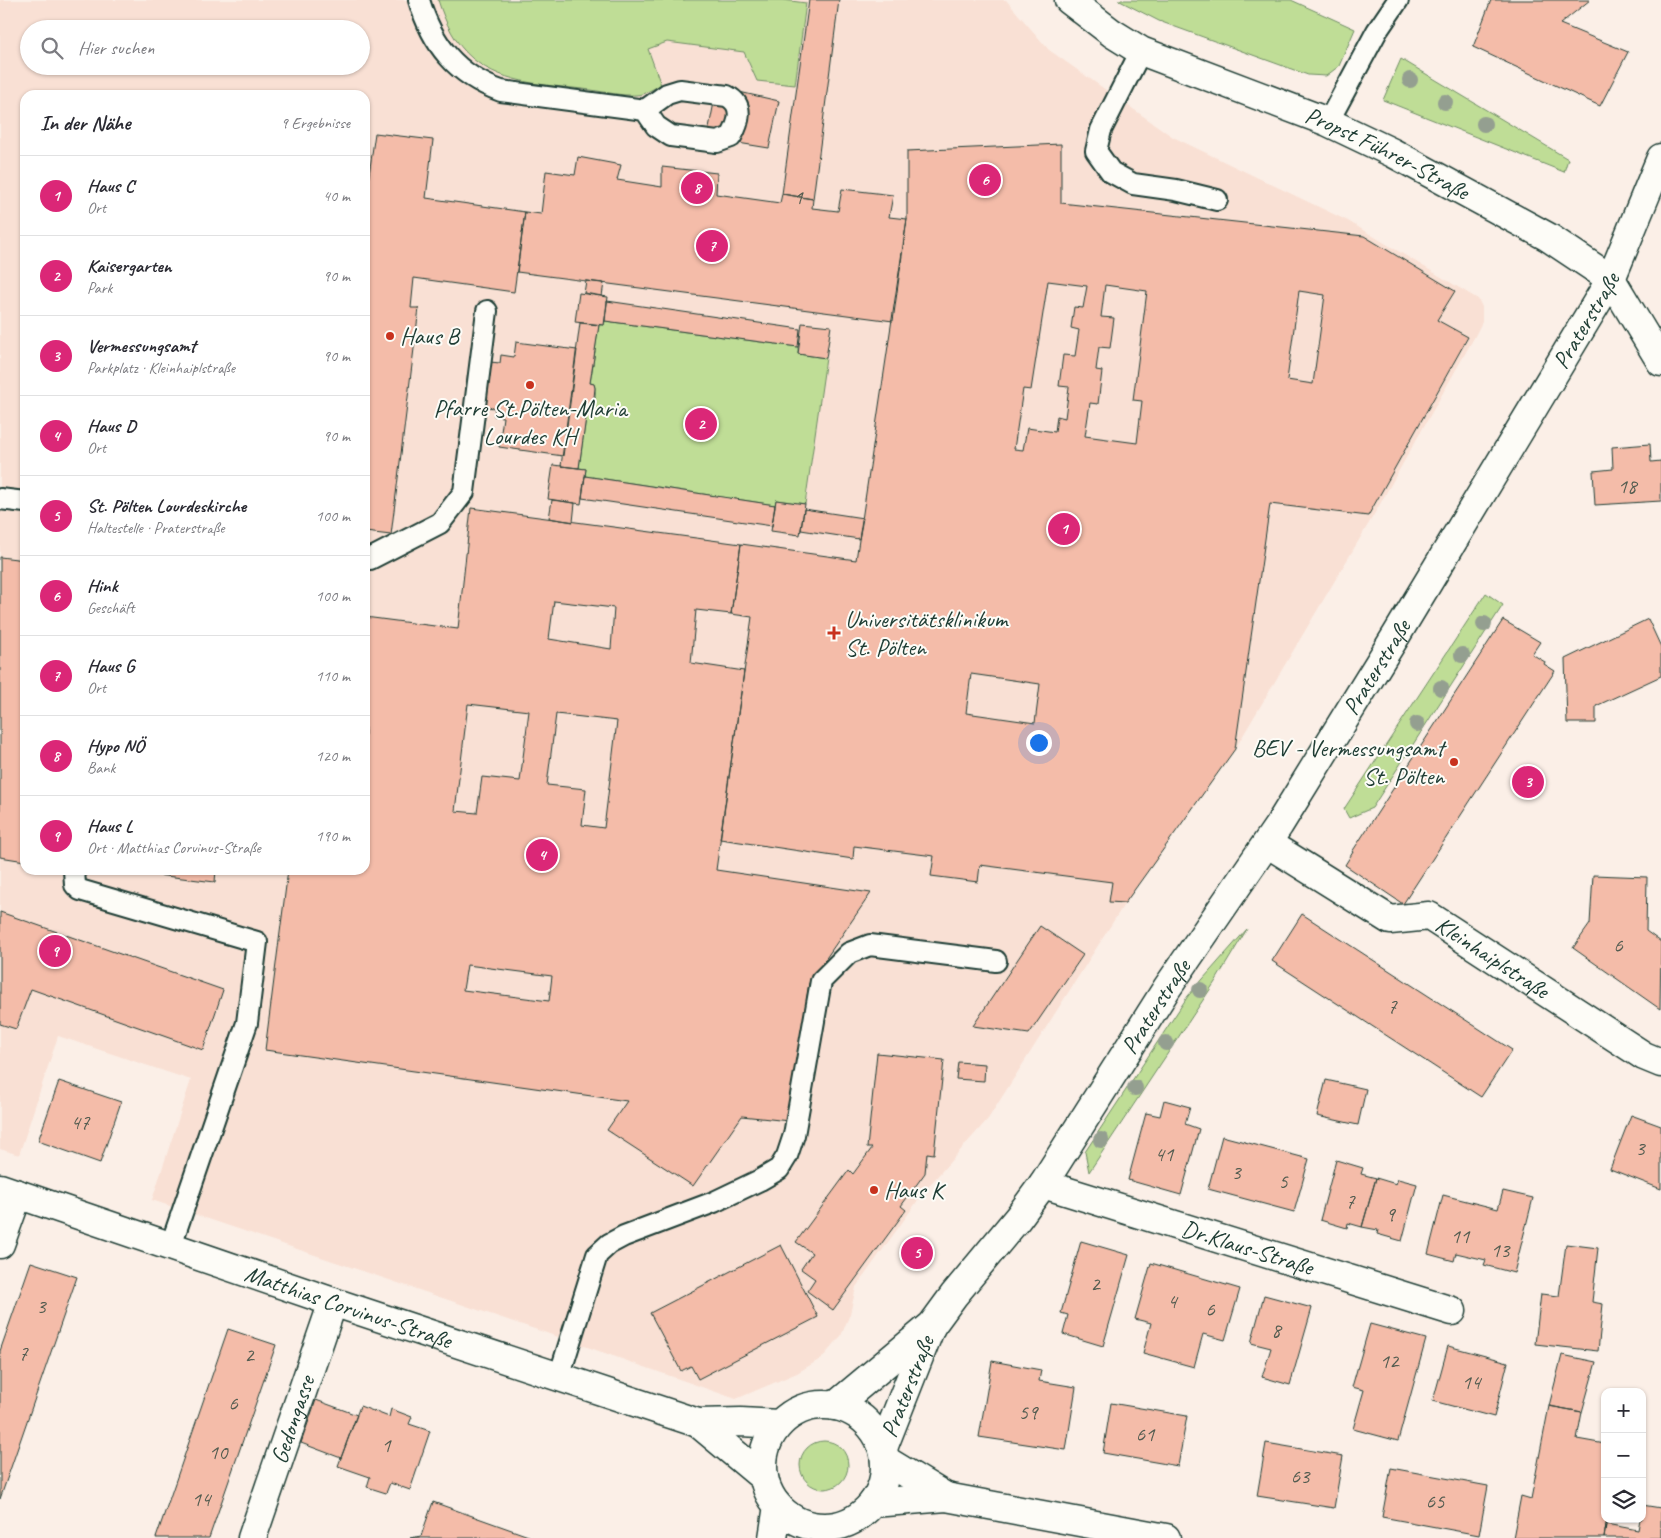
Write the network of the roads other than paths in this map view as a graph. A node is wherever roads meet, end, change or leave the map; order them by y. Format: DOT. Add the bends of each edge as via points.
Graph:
graph roads {
  1 [pos="419,0"];
  2 [pos="1069,0"];
  3 [pos="1398,0"];
  4 [pos="1141,51"];
  5 [pos="645,110"];
  6 [pos="1328,122"];
  7 [pos="1661,158"];
  8 [pos="1217,200"];
  9 [pos="1611,279"];
  10 [pos="487,311"];
  11 [pos="1661,362"];
  12 [pos="0,499"];
  13 [pos="20,501"];
  14 [pos="370,559"];
  15 [pos="1267,843"];
  16 [pos="74,875"];
  17 [pos="996,961"];
  18 [pos="1661,1063"];
  19 [pos="1043,1184"];
  20 [pos="9,1191"];
  21 [pos="0,1244"];
  22 [pos="171,1245"];
  23 [pos="333,1302"];
  24 [pos="1452,1311"];
  25 [pos="932,1325"];
  26 [pos="558,1377"];
  27 [pos="835,1406"];
  28 [pos="698,1423"];
  29 [pos="779,1424"];
  30 [pos="884,1454"];
  31 [pos="764,1478"];
  32 [pos="946,1497"];
  33 [pos="873,1503"];
  34 [pos="778,1506"];
  35 [pos="824,1533"];
  36 [pos="252,1538"];
  37 [pos="773,1538"];
  38 [pos="1166,1538"];
  1 -- 5 [label="lane" via="425,22 438,44 459,67 486,86 500,91"];
  2 -- 4 [label="street, Propst Führer-Straße"];
  3 -- 6 [label="lane" via="1377,31"];
  4 -- 6 [label="street, Propst Führer-Straße"];
  4 -- 8 [label="lane" via="1101,130 1096,151 1111,172 1133,184"];
  6 -- 9 [label="street, Propst Führer-Straße" via="1393,153 1548,237"];
  7 -- 9 [label="street, Praterstraße"];
  9 -- 11 [label="street, Propst Führer-Straße"];
  9 -- 15 [label="street, Praterstraße"];
  10 -- 14 [label="lane" via="464,492 440,524"];
  12 -- 13 [label="lane"];
  15 -- 18 [label="street, Kleinhaiplstraße" via="1390,920 1429,916 1644,1056"];
  15 -- 19 [label="street, Praterstraße" via="1167,988"];
  16 -- 22 [label="lane" via="74,885 80,890 257,942 247,1023"];
  17 -- 26 [label="lane" via="870,945 850,953 821,981 794,1135 779,1168 714,1202 624,1236 597,1255"];
  19 -- 24 [label="street, Dr.Klaus-Straße"];
  19 -- 25 [label="street, Praterstraße"];
  20 -- 21 [label="street"];
  20 -- 22 [label="street, Matthias Corvinus-Straße"];
  22 -- 23 [label="street, Matthias Corvinus-Straße"];
  23 -- 26 [label="street, Matthias Corvinus-Straße"];
  23 -- 36 [label="street, Gedongasse"];
  25 -- 27 [label="street, Praterstraße"];
  25 -- 30 [label="street, Praterstraße"];
  26 -- 28 [label="street, Matthias Corvinus-Straße"];
  27 -- 29 [label="street" via="817,1405 799,1410"];
  27 -- 30 [label="street" via="854,1413 870,1425"];
  28 -- 29 [label="street, Matthias Corvinus-Straße"];
  28 -- 31 [label="street, Matthias Corvinus-Straße"];
  29 -- 31 [label="street" via="766,1446 762,1463"];
  30 -- 32 [label="street"];
  30 -- 33 [label="street" via="883,1483"];
  31 -- 34 [label="street" via="769,1494"];
  32 -- 33 [label="street"];
  32 -- 38 [label="street"];
  33 -- 35 [label="street" via="853,1520"];
  34 -- 35 [label="street" via="788,1516"];
  34 -- 37 [label="street"];
}
